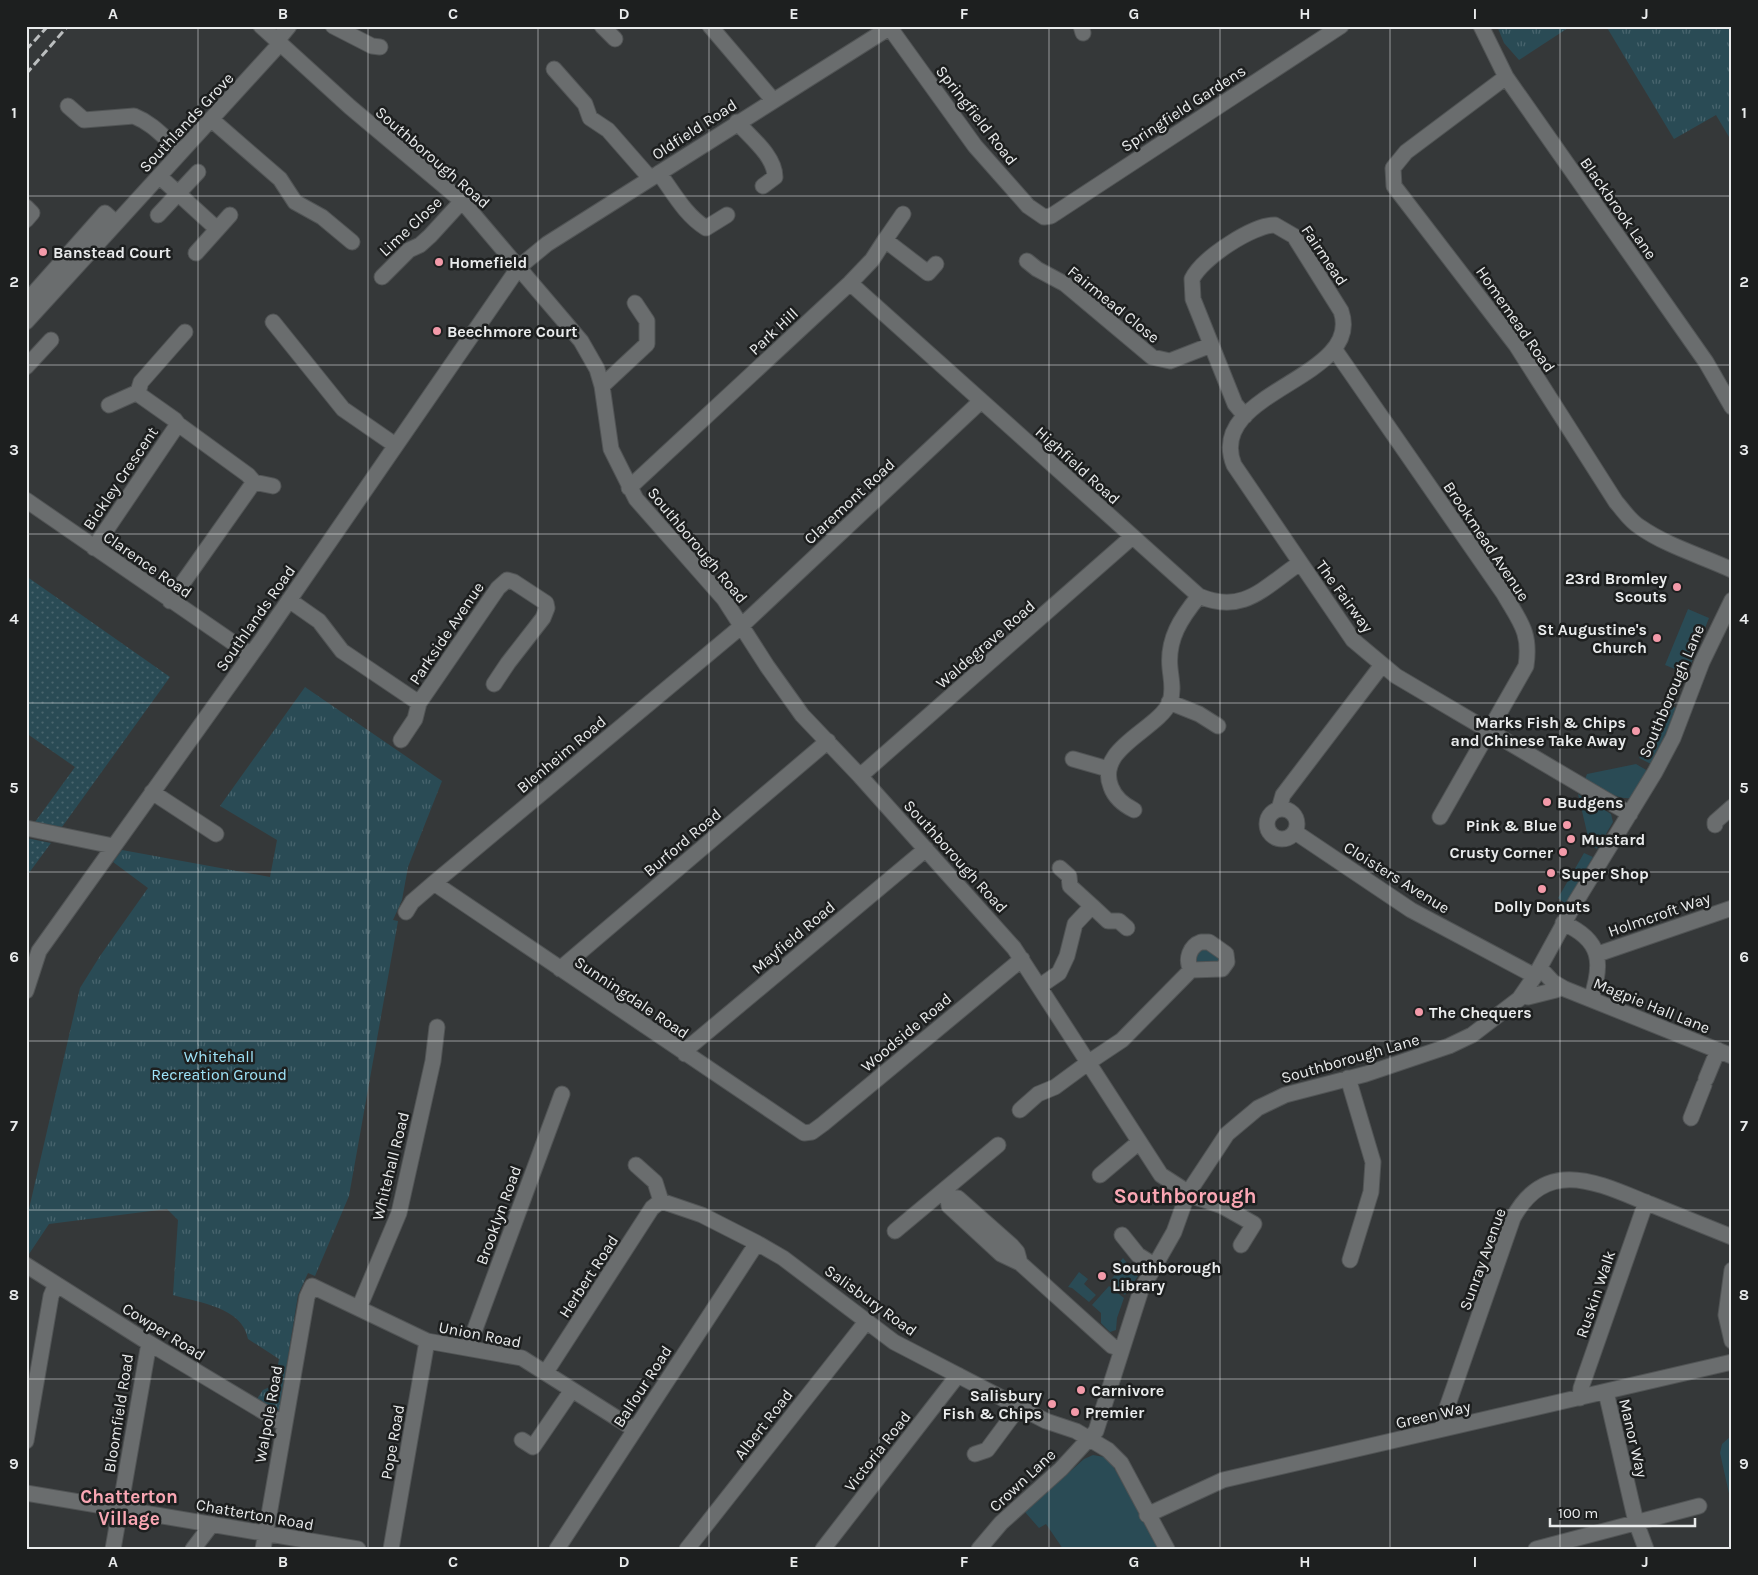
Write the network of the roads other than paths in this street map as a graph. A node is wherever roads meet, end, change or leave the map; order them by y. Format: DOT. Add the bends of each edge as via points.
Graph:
graph roads {
  1 [pos="261,26"];
  2 [pos="289,26"];
  3 [pos="333,26"];
  4 [pos="602,26"];
  5 [pos="710,26"];
  6 [pos="1341,26"];
  7 [pos="1481,26"];
  8 [pos="891,27"];
  9 [pos="615,39"];
  10 [pos="278,42"];
  11 [pos="380,47"];
  12 [pos="554,69"];
  13 [pos="1506,77"];
  14 [pos="773,100"];
  15 [pos="68,106"];
  16 [pos="212,120"];
  17 [pos="738,122"];
  18 [pos="181,152"];
  19 [pos="198,172"];
  20 [pos="159,176"];
  21 [pos="654,176"];
  22 [pos="763,186"];
  23 [pos="178,193"];
  24 [pos="462,201"];
  25 [pos="26,207"];
  26 [pos="904,214"];
  27 [pos="158,215"];
  28 [pos="230,215"];
  29 [pos="727,215"];
  30 [pos="1044,217"];
  31 [pos="26,220"];
  32 [pos="218,229"];
  33 [pos="885,240"];
  34 [pos="352,242"];
  35 [pos="196,253"];
  36 [pos="936,264"];
  37 [pos="519,267"];
  38 [pos="1031,270"];
  39 [pos="382,277"];
  40 [pos="850,283"];
  41 [pos="635,303"];
  42 [pos="29,310"];
  43 [pos="273,322"];
  44 [pos="185,332"];
  45 [pos="52,340"];
  46 [pos="1211,345"];
  47 [pos="1335,350"];
  48 [pos="26,367"];
  49 [pos="602,386"];
  50 [pos="138,392"];
  51 [pos="980,402"];
  52 [pos="108,406"];
  53 [pos="1732,407"];
  54 [pos="1245,416"];
  55 [pos="178,424"];
  56 [pos="395,445"];
  57 [pos="254,482"];
  58 [pos="273,486"];
  59 [pos="629,488"];
  60 [pos="26,500"];
  61 [pos="1132,537"];
  62 [pos="94,548"];
  63 [pos="1300,563"];
  64 [pos="1732,570"];
  65 [pos="1199,596"];
  66 [pos="288,600"];
  67 [pos="1732,600"];
  68 [pos="170,601"];
  69 [pos="1727,622"];
  70 [pos="741,626"];
  71 [pos="251,655"];
  72 [pos="1382,665"];
  73 [pos="494,684"];
  74 [pos="1169,702"];
  75 [pos="419,703"];
  76 [pos="1218,726"];
  77 [pos="1489,731"];
  78 [pos="401,740"];
  79 [pos="828,741"];
  80 [pos="1082,757"];
  81 [pos="1108,769"];
  82 [pos="860,776"];
  83 [pos="152,792"];
  84 [pos="1133,805"];
  85 [pos="1732,806"];
  86 [pos="1279,809"];
  87 [pos="1630,814"];
  88 [pos="1440,816"];
  89 [pos="1715,825"];
  90 [pos="26,828"];
  91 [pos="1295,832"];
  92 [pos="216,834"];
  93 [pos="113,846"];
  94 [pos="926,849"];
  95 [pos="1060,868"];
  96 [pos="434,883"];
  97 [pos="1092,906"];
  98 [pos="1732,908"];
  99 [pos="406,912"];
  100 [pos="1563,923"];
  101 [pos="1126,928"];
  102 [pos="1598,954"];
  103 [pos="1022,959"];
  104 [pos="560,970"];
  105 [pos="1191,970"];
  106 [pos="1538,972"];
  107 [pos="1040,986"];
  108 [pos="1558,986"];
  109 [pos="26,991"];
  110 [pos="1523,994"];
  111 [pos="1591,999"];
  112 [pos="438,1027"];
  113 [pos="1725,1053"];
  114 [pos="685,1054"];
  115 [pos="1088,1062"];
  116 [pos="1348,1078"];
  117 [pos="562,1094"];
  118 [pos="1020,1110"];
  119 [pos="1691,1118"];
  120 [pos="812,1132"];
  121 [pos="1139,1142"];
  122 [pos="998,1146"];
  123 [pos="636,1165"];
  124 [pos="1100,1175"];
  125 [pos="1188,1193"];
  126 [pos="945,1195"];
  127 [pos="661,1201"];
  128 [pos="1646,1202"];
  129 [pos="895,1230"];
  130 [pos="1122,1235"];
  131 [pos="1732,1237"];
  132 [pos="757,1243"];
  133 [pos="1242,1245"];
  134 [pos="1350,1260"];
  135 [pos="26,1264"];
  136 [pos="1154,1265"];
  137 [pos="1732,1270"];
  138 [pos="56,1284"];
  139 [pos="312,1286"];
  140 [pos="359,1308"];
  141 [pos="866,1322"];
  142 [pos="1732,1341"];
  143 [pos="427,1342"];
  144 [pos="149,1343"];
  145 [pos="468,1348"];
  146 [pos="1121,1349"];
  147 [pos="1732,1362"];
  148 [pos="546,1372"];
  149 [pos="958,1375"];
  150 [pos="572,1390"];
  151 [pos="1606,1392"];
  152 [pos="1580,1398"];
  153 [pos="1019,1407"];
  154 [pos="284,1424"];
  155 [pos="634,1429"];
  156 [pos="1443,1430"];
  157 [pos="1089,1439"];
  158 [pos="522,1440"];
  159 [pos="26,1441"];
  160 [pos="975,1454"];
  161 [pos="26,1493"];
  162 [pos="1699,1506"];
  163 [pos="120,1508"];
  164 [pos="1147,1515"];
  165 [pos="1636,1522"];
  166 [pos="212,1524"];
  167 [pos="266,1534"];
  168 [pos="113,1549"];
  169 [pos="193,1549"];
  170 [pos="263,1549"];
  171 [pos="358,1549"];
  172 [pos="391,1549"];
  173 [pos="557,1549"];
  174 [pos="687,1549"];
  175 [pos="823,1549"];
  176 [pos="979,1549"];
  177 [pos="1167,1549"];
  178 [pos="1536,1549"];
  179 [pos="1646,1549"];
  1 -- 10 [label="street, Southborough Road"];
  2 -- 10 [label="street, Southlands Grove"];
  3 -- 11 [label="street"];
  4 -- 9 [label="street"];
  5 -- 14 [label="street"];
  6 -- 30 [label="street, Springfield Gardens" via="1051,216"];
  7 -- 13 [label="street, Blackbrook Lane"];
  8 -- 14 [label="street, Oldfield Road"];
  8 -- 30 [label="street, Springfield Road" via="975,146 1028,206"];
  10 -- 16 [label="street, Southlands Grove"];
  10 -- 24 [label="street, Southborough Road"];
  12 -- 21 [label="street" via="585,104 590,118 608,130"];
  13 -- 53 [label="street, Blackbrook Lane" via="1706,362"];
  13 -- 64 [label="street, Homemead Road" via="1406,152 1393,168 1394,186 1516,345 1616,502 1631,520 1657,536"];
  14 -- 17 [label="street, Oldfield Road"];
  15 -- 18 [label="street" via="84,120 139,118 153,126"];
  16 -- 18 [label="street, Southlands Grove"];
  16 -- 34 [label="street" via="280,179 295,202 322,217"];
  17 -- 21 [label="street, Oldfield Road"];
  17 -- 22 [label="street" via="775,170 775,177"];
  18 -- 20 [label="street, Southlands Grove"];
  19 -- 23 [label="street"];
  20 -- 23 [label="street"];
  20 -- 42 [label="street, Southlands Grove"];
  21 -- 29 [label="street" via="689,216 706,228"];
  21 -- 37 [label="street, Oldfield Road" via="547,244"];
  23 -- 27 [label="street"];
  23 -- 32 [label="street"];
  24 -- 37 [label="street, Southborough Road"];
  24 -- 39 [label="street, Lime Close" via="430,236 409,250"];
  25 -- 31 [label="street" via="32,213"];
  26 -- 33 [label="street, Park Hill"];
  28 -- 32 [label="street"];
  32 -- 35 [label="street"];
  33 -- 36 [label="street" via="928,273"];
  33 -- 40 [label="street, Park Hill" via="872,260"];
  37 -- 49 [label="street, Southborough Road" via="581,341 597,369"];
  37 -- 56 [label="street, Southlands Road"];
  38 -- 46 [label="street, Fairmead Close" via="1065,284 1152,357 1170,361"];
  40 -- 51 [label="street, Highfield Road"];
  40 -- 59 [label="street, Park Hill"];
  41 -- 49 [label="street" via="647,321 647,344"];
  43 -- 56 [label="street" via="343,409"];
  44 -- 50 [label="street" via="141,382"];
  45 -- 48 [label="street"];
  46 -- 47 [label="street, Fairmead" via="1192,292 1195,273 1205,262 1255,229 1275,225 1294,236 1341,312 1344,328"];
  46 -- 54 [label="street, Fairmead" via="1235,404"];
  47 -- 54 [label="street, The Fairway"];
  47 -- 77 [label="street, Brookmead Avenue" via="1504,594 1526,634 1526,666"];
  49 -- 59 [label="street, Southborough Road" via="611,449"];
  50 -- 52 [label="street"];
  50 -- 55 [label="street"];
  51 -- 61 [label="street, Highfield Road"];
  51 -- 70 [label="street, Claremont Road"];
  54 -- 63 [label="street, The Fairway" via="1232,433 1231,458"];
  55 -- 57 [label="street, Bickley Crescent"];
  55 -- 62 [label="street, Bickley Crescent"];
  56 -- 66 [label="street, Southlands Road"];
  57 -- 58 [label="street"];
  57 -- 68 [label="street"];
  59 -- 70 [label="street, Southborough Road" via="642,508 724,599"];
  60 -- 62 [label="street, Clarence Road"];
  61 -- 65 [label="street, Highfield Road"];
  61 -- 82 [label="street, Waldegrave Road"];
  62 -- 68 [label="street, Clarence Road"];
  63 -- 65 [label="street, Highfield Road" via="1244,600 1225,604"];
  63 -- 72 [label="street, The Fairway" via="1353,640"];
  65 -- 74 [label="street" via="1174,633 1169,650 1173,686"];
  66 -- 71 [label="street, Southlands Road"];
  66 -- 75 [label="street, Parkside Avenue" via="319,621 342,651"];
  67 -- 69 [label="street, Southborough Lane"];
  68 -- 71 [label="street, Clarence Road"];
  69 -- 87 [label="street, Southborough Lane" via="1702,662 1673,738"];
  70 -- 79 [label="street, Southborough Road" via="790,700"];
  70 -- 96 [label="street, Blenheim Road"];
  71 -- 83 [label="street, Southlands Road"];
  72 -- 77 [label="street, The Fairway"];
  72 -- 86 [label="street" via="1283,795"];
  73 -- 75 [label="street, Parkside Avenue" via="547,608 546,603 507,580 488,601"];
  74 -- 76 [label="street"];
  74 -- 81 [label="street" via="1150,724 1122,747"];
  75 -- 78 [label="street, Parkside Avenue" via="415,719"];
  77 -- 87 [label="street, The Fairway"];
  77 -- 88 [label="street, Brookmead Avenue"];
  79 -- 82 [label="street, Southborough Road"];
  79 -- 104 [label="street, Burford Road"];
  80 -- 81 [label="street"];
  81 -- 84 [label="street" via="1114,794"];
  82 -- 94 [label="street, Southborough Road"];
  83 -- 92 [label="street"];
  83 -- 93 [label="street, Southlands Road"];
  85 -- 89 [label="street"];
  86 -- 91 [label="street" via="1287,809 1295,816"];
  86 -- 91 [label="street" via="1268,818 1270,834 1280,839"];
  87 -- 100 [label="street, Southborough Lane"];
  90 -- 93 [label="street"];
  91 -- 106 [label="street, Cloisters Avenue" via="1411,910"];
  93 -- 109 [label="street, Southlands Road" via="39,951"];
  94 -- 103 [label="street, Southborough Road"];
  94 -- 114 [label="street, Mayfield Road" via="688,1048"];
  95 -- 97 [label="street" via="1068,876 1070,886"];
  96 -- 99 [label="street, Blenheim Road" via="412,902"];
  96 -- 104 [label="street, Sunningdale Road"];
  97 -- 101 [label="street" via="1108,921 1118,921"];
  97 -- 107 [label="street" via="1075,924 1059,973"];
  98 -- 102 [label="street, Holmcroft Way"];
  100 -- 102 [label="street" via="1591,942"];
  100 -- 106 [label="street, Southborough Lane"];
  102 -- 111 [label="street"];
  103 -- 107 [label="street, Southborough Road"];
  103 -- 120 [label="street, Woodside Road"];
  104 -- 114 [label="street, Sunningdale Road"];
  105 -- 115 [label="street" via="1122,1040"];
  106 -- 108 [label="street, Magpie Hall Lane"];
  106 -- 110 [label="street, Southborough Lane"];
  107 -- 115 [label="street, Southborough Road"];
  108 -- 110 [label="street" via="1556,990 1528,997"];
  108 -- 111 [label="street, Magpie Hall Lane"];
  110 -- 116 [label="street, Southborough Lane" via="1507,1011 1464,1039 1422,1056"];
  111 -- 113 [label="street, Magpie Hall Lane"];
  112 -- 140 [label="street, Whitehall Road" via="434,1061 398,1213"];
  113 -- 119 [label="street" via="1705,1082"];
  114 -- 120 [label="street, Sunningdale Road" via="799,1131"];
  115 -- 118 [label="street" via="1055,1088 1038,1094"];
  115 -- 121 [label="street, Southborough Road"];
  116 -- 125 [label="street, Southborough Lane" via="1285,1095 1247,1116 1218,1144"];
  116 -- 134 [label="street" via="1373,1162 1371,1192"];
  117 -- 145 [label="street, Brooklyn Road"];
  121 -- 124 [label="street"];
  121 -- 125 [label="street, Southborough Road" via="1161,1175"];
  122 -- 126 [label="street"];
  123 -- 127 [label="street" via="655,1182"];
  125 -- 133 [label="street, Southborough Road" via="1254,1224"];
  125 -- 136 [label="street, Southborough Lane" via="1174,1232"];
  126 -- 129 [label="street"];
  126 -- 146 [label="street" via="958,1198 965,1204 1011,1245 1020,1263 1112,1346"];
  127 -- 132 [label="street, Salisbury Road" via="702,1216"];
  127 -- 148 [label="street, Herbert Road" via="652,1208"];
  128 -- 131 [label="street, Sunray Avenue"];
  128 -- 152 [label="street, Ruskin Walk"];
  128 -- 156 [label="street, Sunray Avenue" via="1595,1182 1576,1179 1549,1184 1522,1204 1513,1218 1464,1358 1444,1416"];
  130 -- 136 [label="street" via="1138,1255"];
  132 -- 141 [label="street, Salisbury Road" via="783,1258"];
  132 -- 155 [label="street, Balfour Road"];
  135 -- 138 [label="street, Cowper Road"];
  136 -- 146 [label="street, Southborough Lane" via="1141,1290"];
  137 -- 142 [label="street" via="1726,1315"];
  138 -- 144 [label="street, Cowper Road"];
  138 -- 159 [label="street" via="51,1296"];
  139 -- 140 [label="street, Union Road"];
  139 -- 154 [label="street, Walpole Road" via="307,1297"];
  140 -- 143 [label="street, Union Road"];
  141 -- 149 [label="street, Salisbury Road" via="894,1342"];
  141 -- 174 [label="street, Albert Road"];
  143 -- 145 [label="street, Union Road"];
  143 -- 172 [label="street, Pope Road"];
  144 -- 154 [label="street, Cowper Road"];
  144 -- 163 [label="street, Bloomfield Road"];
  145 -- 148 [label="street, Union Road" via="516,1356"];
  146 -- 157 [label="street, Southborough Lane" via="1103,1414"];
  147 -- 151 [label="street, Green Way"];
  148 -- 150 [label="street, Union Road"];
  149 -- 153 [label="street, Salisbury Road"];
  149 -- 175 [label="street, Victoria Road"];
  150 -- 155 [label="street, Union Road"];
  150 -- 158 [label="street" via="533,1447"];
  151 -- 152 [label="street, Green Way"];
  151 -- 165 [label="street, Manor Way"];
  152 -- 156 [label="street, Green Way"];
  153 -- 157 [label="street, Salisbury Road"];
  153 -- 160 [label="street" via="987,1450"];
  154 -- 167 [label="street, Walpole Road"];
  155 -- 173 [label="street, Balfour Road"];
  156 -- 164 [label="street, Green Way" via="1223,1480"];
  157 -- 164 [label="street, Salisbury Road" via="1121,1462"];
  157 -- 176 [label="street, Crown Lane" via="1001,1523"];
  161 -- 163 [label="street, Chatterton Road"];
  162 -- 165 [label="street"];
  163 -- 166 [label="street, Chatterton Road"];
  163 -- 168 [label="street, Bloomfield Road"];
  164 -- 177 [label="street, Salisbury Road"];
  165 -- 178 [label="street"];
  165 -- 179 [label="street, Manor Way"];
  166 -- 167 [label="street, Chatterton Road"];
  166 -- 169 [label="street"];
  167 -- 170 [label="street, Walpole Road"];
  167 -- 171 [label="street, Chatterton Road"];
}
